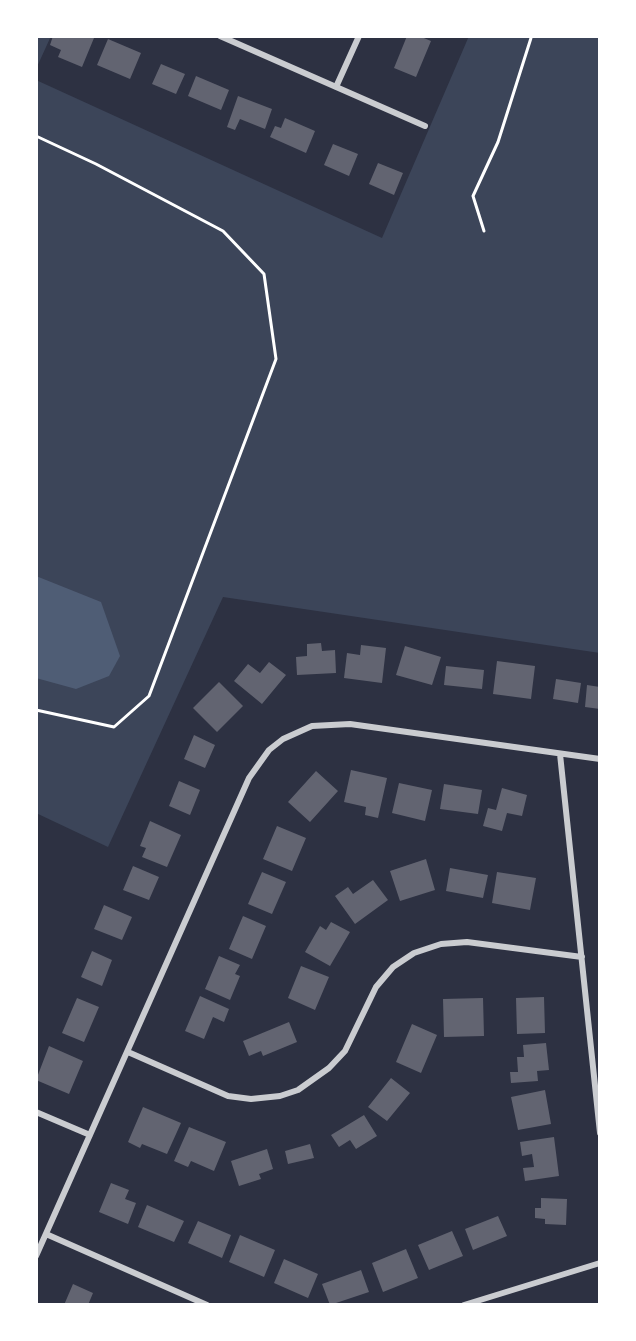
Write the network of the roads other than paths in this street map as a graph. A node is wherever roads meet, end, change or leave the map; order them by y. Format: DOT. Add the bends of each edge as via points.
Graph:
graph roads {
  1 [pos="220,36"];
  2 [pos="359,36"];
  3 [pos="336,87"];
  4 [pos="425,126"];
  5 [pos="560,753"];
  6 [pos="600,759"];
  7 [pos="582,957"];
  8 [pos="128,1052"];
  9 [pos="36,1112"];
  10 [pos="600,1132"];
  11 [pos="90,1135"];
  12 [pos="46,1234"];
  13 [pos="36,1256"];
  14 [pos="600,1263"];
  15 [pos="207,1305"];
  16 [pos="464,1305"];
  1 -- 3 [label="street"];
  2 -- 3 [label="street"];
  3 -- 4 [label="street"];
  5 -- 6 [label="street"];
  5 -- 7 [label="street"];
  5 -- 8 [label="street" via="350,724 312,726 283,739 268,750 249,778"];
  7 -- 8 [label="street" via="467,942 441,944 414,954 393,967 376,987 345,1051 330,1068 298,1090 280,1096 228,1096"];
  7 -- 10 [label="street"];
  8 -- 11 [label="street"];
  9 -- 11 [label="street"];
  11 -- 12 [label="street"];
  12 -- 13 [label="street"];
  12 -- 15 [label="street"];
  14 -- 16 [label="street"];
}
